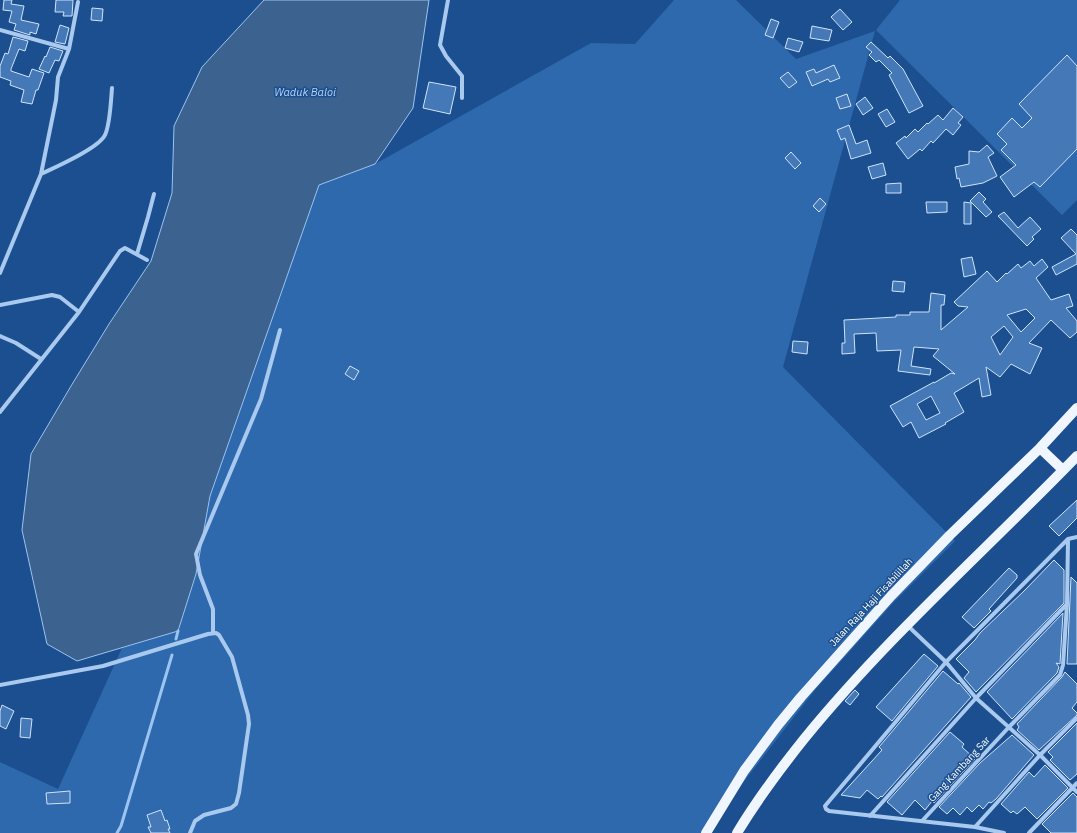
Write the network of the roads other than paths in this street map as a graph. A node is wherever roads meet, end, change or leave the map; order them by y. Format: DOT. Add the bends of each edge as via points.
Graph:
graph roads {
  1 [pos="448,0"];
  2 [pos="78,2"];
  3 [pos="0,30"];
  4 [pos="69,49"];
  5 [pos="112,88"];
  6 [pos="462,98"];
  7 [pos="41,174"];
  8 [pos="154,194"];
  9 [pos="137,254"];
  10 [pos="147,260"];
  11 [pos="0,273"];
  12 [pos="0,305"];
  13 [pos="78,312"];
  14 [pos="280,330"];
  15 [pos="0,336"];
  16 [pos="42,359"];
  17 [pos="1077,408"];
  18 [pos="0,412"];
  19 [pos="1040,448"];
  20 [pos="1077,456"];
  21 [pos="1064,470"];
  22 [pos="1077,537"];
  23 [pos="1068,539"];
  24 [pos="1067,604"];
  25 [pos="906,624"];
  26 [pos="213,633"];
  27 [pos="946,662"];
  28 [pos="0,685"];
  29 [pos="976,698"];
  30 [pos="1077,718"];
  31 [pos="1009,727"];
  32 [pos="1040,755"];
  33 [pos="1077,783"];
  34 [pos="1072,788"];
  35 [pos="1077,792"];
  36 [pos="870,816"];
  37 [pos="922,821"];
  38 [pos="975,827"];
  39 [pos="190,833"];
  40 [pos="706,833"];
  41 [pos="737,833"];
  42 [pos="1004,833"];
  43 [pos="1029,833"];
  1 -- 6 [label="street" via="440,45 462,76"];
  2 -- 4 [label="street"];
  3 -- 4 [label="street"];
  4 -- 7 [label="street" via="58,77 56,100"];
  5 -- 7 [label="street" via="107,130 103,138 92,147"];
  7 -- 11 [label="street"];
  8 -- 9 [label="street"];
  9 -- 10 [label="street"];
  9 -- 13 [label="street" via="125,248 120,251"];
  12 -- 13 [label="street" via="52,295 60,297"];
  13 -- 16 [label="street"];
  14 -- 26 [label="street" via="261,399 196,554 200,575 213,609"];
  15 -- 16 [label="street"];
  16 -- 18 [label="street"];
  17 -- 19 [label="main road, Jalan Raja Haji Fisabilillah"];
  19 -- 21 [label="main road"];
  19 -- 40 [label="main road, Jalan Raja Haji Fisabilillah" via="891,596 806,691 744,771"];
  20 -- 21 [label="main road"];
  21 -- 25 [label="main road"];
  22 -- 23 [label="street"];
  23 -- 24 [label="street, Gang Kambang Sar"];
  23 -- 27 [label="street"];
  24 -- 29 [label="street"];
  24 -- 31 [label="street, Gang Kambang Sar" via="1063,665 1060,675"];
  25 -- 27 [label="street"];
  25 -- 41 [label="main road" via="832,705 773,780"];
  26 -- 28 [label="street" via="103,666"];
  26 -- 39 [label="street" via="219,635 232,657 249,724 236,804 195,820"];
  27 -- 29 [label="street"];
  27 -- 36 [label="street" via="825,806 829,811"];
  29 -- 31 [label="street"];
  29 -- 36 [label="street"];
  30 -- 32 [label="street"];
  31 -- 32 [label="street"];
  31 -- 37 [label="street, Gang Kambang Sar"];
  32 -- 34 [label="street"];
  32 -- 38 [label="street"];
  33 -- 34 [label="street"];
  34 -- 35 [label="street"];
  34 -- 43 [label="street"];
  36 -- 37 [label="street"];
  37 -- 38 [label="street"];
  38 -- 42 [label="street"];
}
